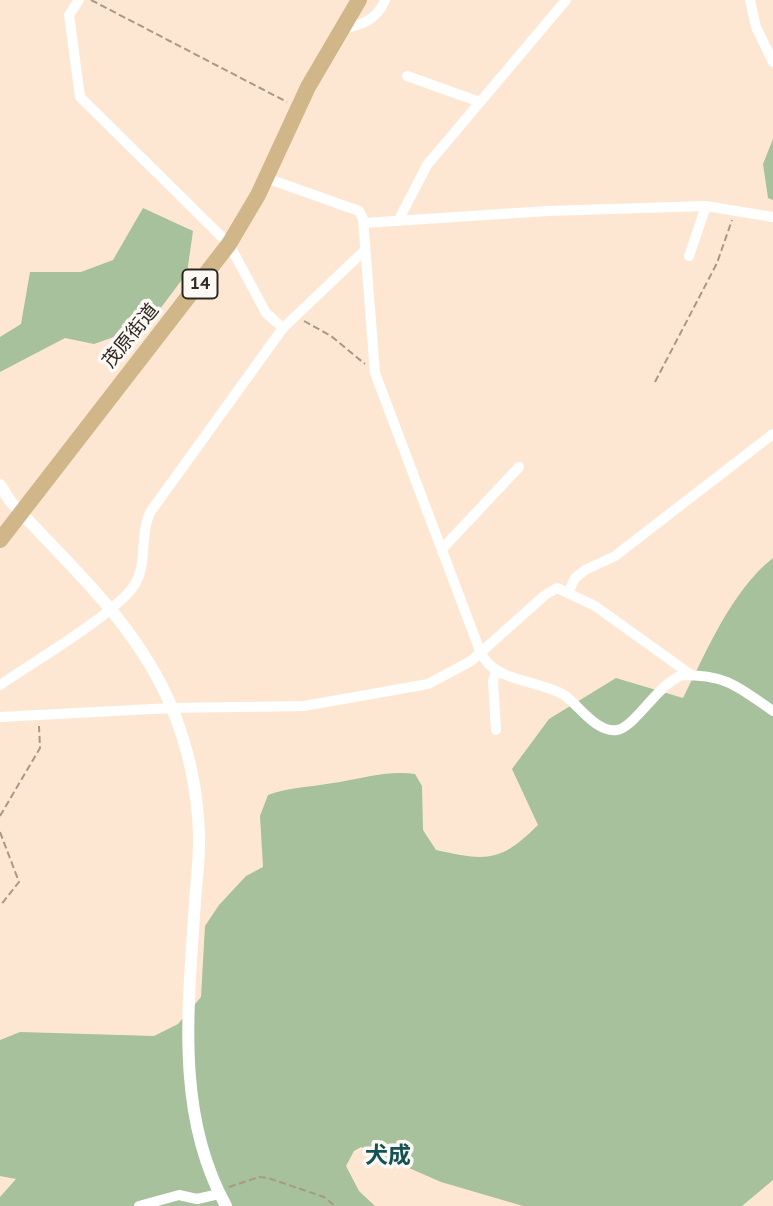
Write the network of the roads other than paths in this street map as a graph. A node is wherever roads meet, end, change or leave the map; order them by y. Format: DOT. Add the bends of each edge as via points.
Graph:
graph roads {
  1 [pos="79,0"];
  2 [pos="359,0"];
  3 [pos="385,0"];
  4 [pos="566,0"];
  5 [pos="750,0"];
  6 [pos="341,29"];
  7 [pos="773,62"];
  8 [pos="407,76"];
  9 [pos="480,102"];
  10 [pos="266,178"];
  11 [pos="706,206"];
  12 [pos="773,216"];
  13 [pos="398,222"];
  14 [pos="364,223"];
  15 [pos="229,244"];
  16 [pos="364,251"];
  17 [pos="689,257"];
  18 [pos="283,328"];
  19 [pos="773,434"];
  20 [pos="519,467"];
  21 [pos="0,485"];
  22 [pos="22,514"];
  23 [pos="0,540"];
  24 [pos="442,549"];
  25 [pos="569,591"];
  26 [pos="112,608"];
  27 [pos="480,651"];
  28 [pos="496,671"];
  29 [pos="691,675"];
  30 [pos="0,685"];
  31 [pos="172,708"];
  32 [pos="773,712"];
  33 [pos="0,717"];
  34 [pos="496,730"];
  35 [pos="222,1200"];
  36 [pos="139,1206"];
  1 -- 15 [label="street" via="69,15 80,97"];
  2 -- 6 [label="main road, 茂原街道 / 14"];
  3 -- 6 [label="street" via="372,19"];
  4 -- 9 [label="street"];
  5 -- 7 [label="street"];
  6 -- 10 [label="main road, 茂原街道 / 14"];
  8 -- 9 [label="street"];
  9 -- 13 [label="street" via="427,165"];
  10 -- 14 [label="street" via="359,211"];
  10 -- 15 [label="main road, 茂原街道 / 14"];
  11 -- 12 [label="street"];
  11 -- 13 [label="street"];
  11 -- 17 [label="street"];
  13 -- 14 [label="street"];
  14 -- 16 [label="street"];
  15 -- 18 [label="street" via="266,313"];
  15 -- 22 [label="main road, 茂原街道 / 14"];
  16 -- 18 [label="street"];
  16 -- 24 [label="street" via="375,373"];
  18 -- 26 [label="street" via="151,511 144,524 135,585"];
  19 -- 25 [label="street" via="615,556 585,570"];
  20 -- 24 [label="street"];
  21 -- 22 [label="street"];
  22 -- 23 [label="main road, 茂原街道 / 14"];
  22 -- 26 [label="street"];
  24 -- 27 [label="street"];
  25 -- 27 [label="street" via="557,588 545,595"];
  25 -- 29 [label="street"];
  26 -- 30 [label="street"];
  26 -- 31 [label="street" via="141,649"];
  27 -- 28 [label="street"];
  27 -- 31 [label="street" via="471,661 428,684 304,706"];
  28 -- 29 [label="street" via="562,694 609,730 629,725 674,678"];
  28 -- 34 [label="street"];
  29 -- 32 [label="street" via="729,681"];
  31 -- 33 [label="street"];
  31 -- 35 [label="street" via="195,791 199,833 187,1053 197,1130"];
  35 -- 36 [label="street" via="179,1195"];
}
